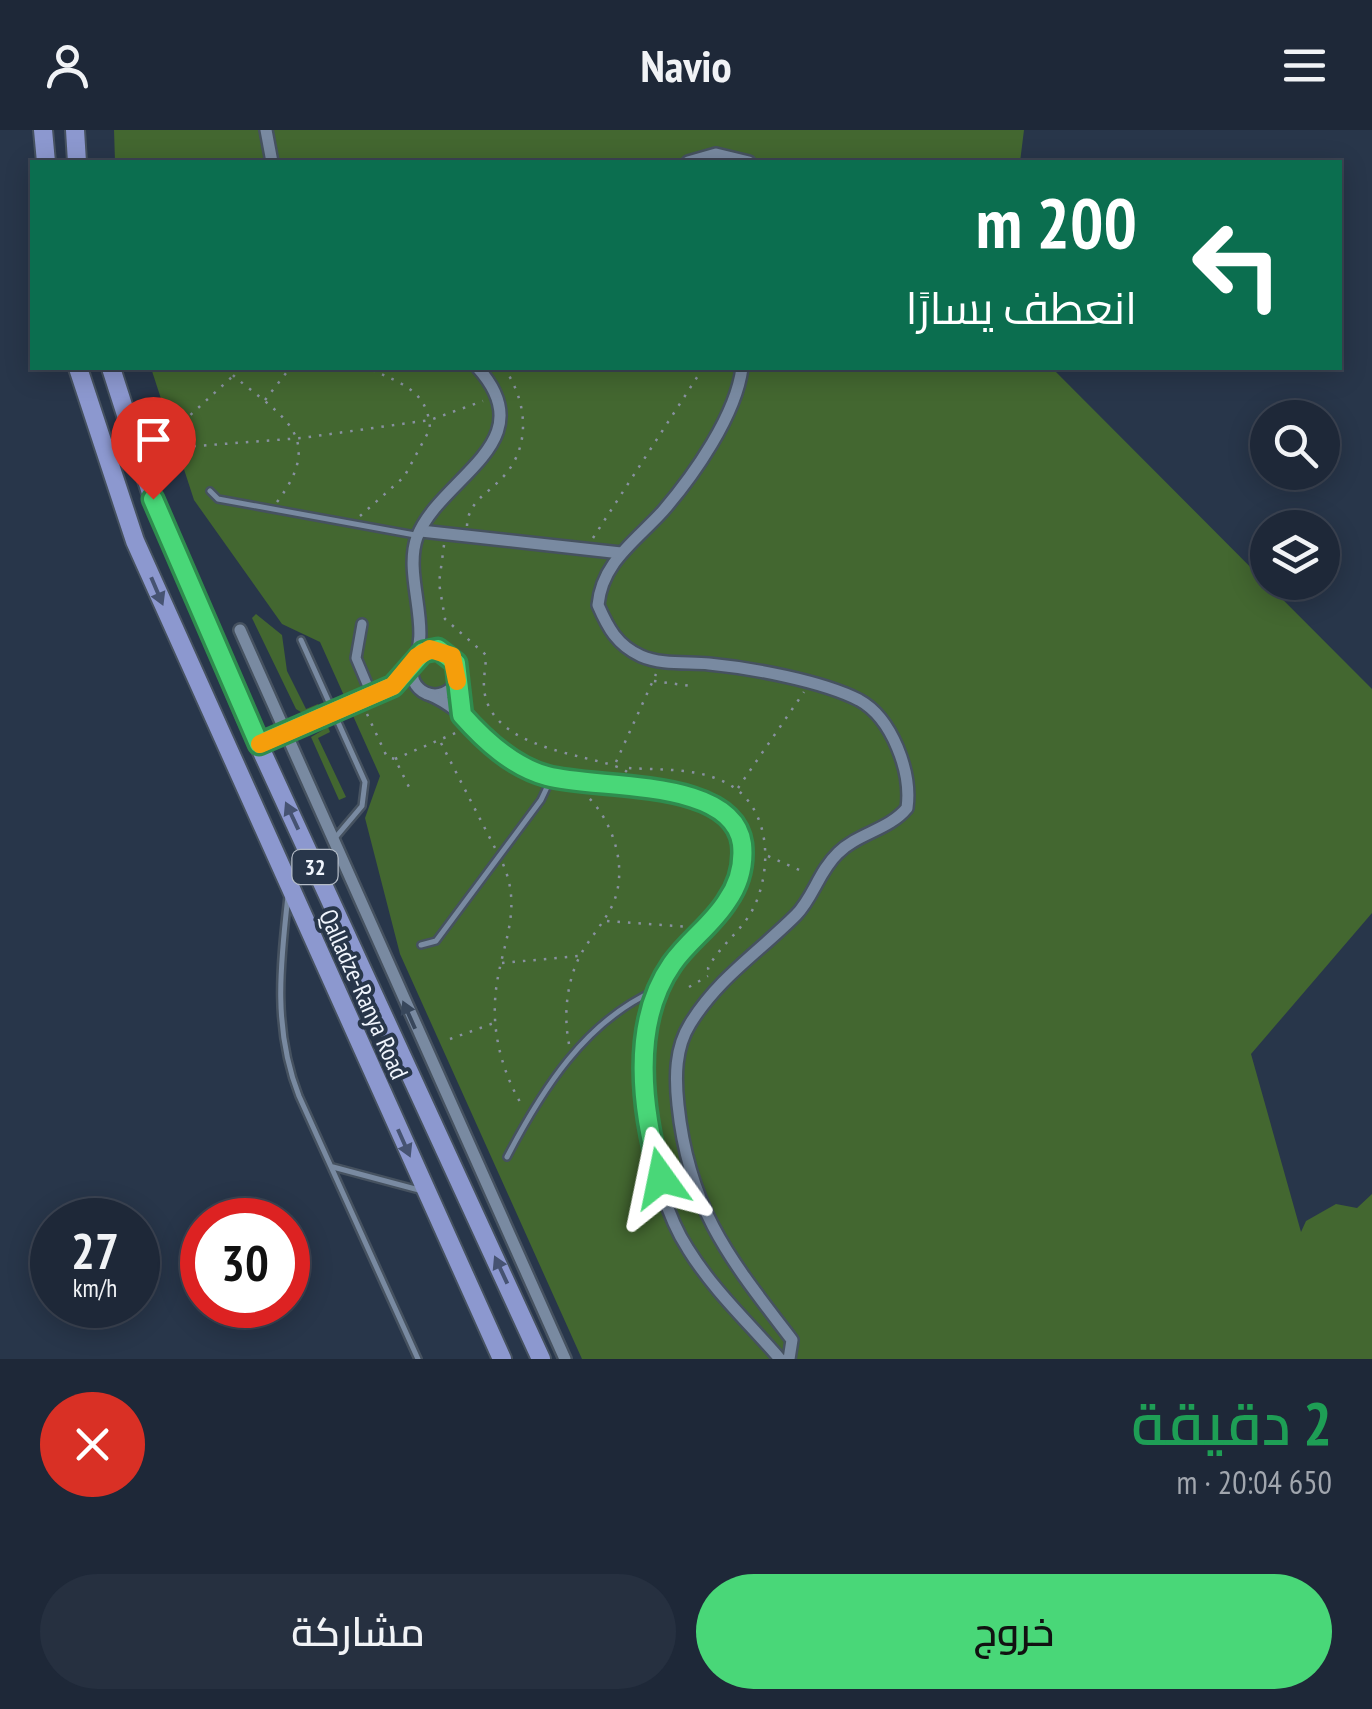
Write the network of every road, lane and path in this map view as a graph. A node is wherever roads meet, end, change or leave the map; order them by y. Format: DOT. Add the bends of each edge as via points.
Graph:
graph roads {
  1 [pos="44,130"];
  2 [pos="74,130"];
  3 [pos="266,130"];
  4 [pos="46,160"];
  5 [pos="76,160"];
  6 [pos="272,160"];
  7 [pos="695,160"];
  8 [pos="741,160"];
  9 [pos="79,370"];
  10 [pos="112,370"];
  11 [pos="227,370"];
  12 [pos="288,370"];
  13 [pos="373,370"];
  14 [pos="479,370"];
  15 [pos="505,370"];
  16 [pos="703,370"];
  17 [pos="741,370"];
  18 [pos="233,375"];
  19 [pos="264,401"];
  20 [pos="484,401"];
  21 [pos="430,420"];
  22 [pos="175,428"];
  23 [pos="298,439"];
  24 [pos="183,447"];
  25 [pos="210,490"];
  26 [pos="272,509"];
  27 [pos="352,523"];
  28 [pos="419,533"];
  29 [pos="446,534"];
  30 [pos="467,536"];
  31 [pos="585,550"];
  32 [pos="621,553"];
  33 [pos="362,624"];
  34 [pos="240,630"];
  35 [pos="419,632"];
  36 [pos="301,640"];
  37 [pos="438,649"];
  38 [pos="413,664"];
  39 [pos="659,668"];
  40 [pos="458,678"];
  41 [pos="652,681"];
  42 [pos="393,686"];
  43 [pos="690,686"];
  44 [pos="804,692"];
  45 [pos="425,693"];
  46 [pos="372,696"];
  47 [pos="366,711"];
  48 [pos="335,712"];
  49 [pos="462,715"];
  50 [pos="461,730"];
  51 [pos="288,732"];
  52 [pos="441,743"];
  53 [pos="259,744"];
  54 [pos="395,759"];
  55 [pos="615,764"];
  56 [pos="627,768"];
  57 [pos="550,778"];
  58 [pos="629,780"];
  59 [pos="738,790"];
  60 [pos="412,793"];
  61 [pos="584,794"];
  62 [pos="334,838"];
  63 [pos="767,855"];
  64 [pos="499,856"];
  65 [pos="811,875"];
  66 [pos="290,888"];
  67 [pos="604,921"];
  68 [pos="690,927"];
  69 [pos="421,945"];
  70 [pos="580,956"];
  71 [pos="502,963"];
  72 [pos="689,987"];
  73 [pos="659,988"];
  74 [pos="495,1022"];
  75 [pos="450,1039"];
  76 [pos="572,1055"];
  77 [pos="530,1116"];
  78 [pos="507,1157"];
  79 [pos="330,1166"];
  80 [pos="426,1192"];
  81 [pos="418,1359"];
  82 [pos="502,1359"];
  83 [pos="541,1359"];
  84 [pos="565,1359"];
  85 [pos="780,1359"];
  86 [pos="789,1359"];
  1 -- 4 [label="main road"];
  2 -- 5 [label="main road"];
  3 -- 6 [label="street"];
  7 -- 8 [label="street" via="716,154"];
  9 -- 66 [label="main road, Qalladze-Ranya Road / 32, one-way" via="135,541"];
  10 -- 53 [label="main road, 32" via="153,499"];
  11 -- 18 [label="path"];
  12 -- 19 [label="path"];
  13 -- 21 [label="path" via="409,386"];
  14 -- 28 [label="street" via="497,399 495,443 439,499"];
  15 -- 30 [label="path" via="521,400 519,453 500,481 471,505"];
  16 -- 31 [label="path"];
  17 -- 32 [label="street" via="717,430 680,488"];
  18 -- 19 [label="path"];
  18 -- 22 [label="path"];
  19 -- 23 [label="path"];
  20 -- 21 [label="path"];
  21 -- 23 [label="path"];
  21 -- 27 [label="path" via="426,442 404,476"];
  23 -- 24 [label="path"];
  23 -- 26 [label="path" via="298,468"];
  25 -- 26 [label="lane" via="218,499"];
  26 -- 27 [label="lane"];
  27 -- 28 [label="lane"];
  28 -- 29 [label="street"];
  28 -- 35 [label="street" via="412,580"];
  29 -- 30 [label="street"];
  29 -- 55 [label="path" via="441,607 449,624 486,655 488,704 529,741"];
  30 -- 31 [label="street"];
  31 -- 32 [label="street"];
  32 -- 86 [label="street" via="599,586 598,605 620,644 646,659 710,664 860,701 884,724 907,781 907,808 841,849 794,918 708,999 678,1054 681,1130 702,1207 744,1280 792,1340"];
  33 -- 46 [label="street" via="356,658"];
  34 -- 51 [label="street"];
  35 -- 37 [label="street"];
  35 -- 38 [label="street"];
  36 -- 48 [label="lane"];
  37 -- 38 [label="street" via="423,652"];
  37 -- 40 [label="street" via="452,656"];
  38 -- 42 [label="street"];
  38 -- 45 [label="street" via="413,679"];
  39 -- 41 [label="path"];
  40 -- 45 [label="street" via="443,694"];
  40 -- 49 [label="street"];
  41 -- 43 [label="path"];
  41 -- 55 [label="path"];
  42 -- 45 [label="street"];
  42 -- 46 [label="street"];
  44 -- 59 [label="path"];
  45 -- 49 [label="street"];
  46 -- 48 [label="street"];
  47 -- 54 [label="path"];
  48 -- 51 [label="street"];
  48 -- 62 [label="lane" via="364,782 362,806"];
  49 -- 57 [label="street" via="512,760"];
  50 -- 52 [label="path"];
  51 -- 53 [label="street"];
  51 -- 62 [label="street"];
  52 -- 54 [label="path"];
  52 -- 64 [label="path"];
  83 -- 53 [label="main road, 32, one-way"];
  54 -- 60 [label="path"];
  55 -- 56 [label="path"];
  56 -- 58 [label="path"];
  56 -- 59 [label="path" via="691,773"];
  57 -- 64 [label="lane"];
  57 -- 73 [label="street" via="698,798 738,826 743,858 730,897"];
  59 -- 63 [label="path" via="754,810"];
  61 -- 67 [label="path" via="615,843 616,895"];
  84 -- 62 [label="street, one-way"];
  63 -- 65 [label="path"];
  63 -- 72 [label="path" via="753,910 712,960 711,977"];
  64 -- 69 [label="lane" via="436,941"];
  64 -- 71 [label="path" via="514,918"];
  66 -- 79 [label="lane" via="281,1029 291,1075"];
  66 -- 80 [label="main road, Qalladze-Ranya Road / 32, one-way"];
  67 -- 68 [label="path"];
  67 -- 70 [label="path"];
  70 -- 71 [label="path"];
  70 -- 76 [label="path" via="567,1004"];
  71 -- 74 [label="path"];
  73 -- 76 [label="lane" via="632,1000"];
  73 -- 85 [label="street" via="643,1052 654,1154 668,1202 685,1245 719,1294"];
  74 -- 75 [label="path"];
  74 -- 77 [label="path" via="510,1085"];
  76 -- 77 [label="lane"];
  77 -- 78 [label="lane"];
  79 -- 80 [label="lane"];
  79 -- 81 [label="lane"];
  80 -- 82 [label="main road, Qalladze-Ranya Road / 32"];
}
